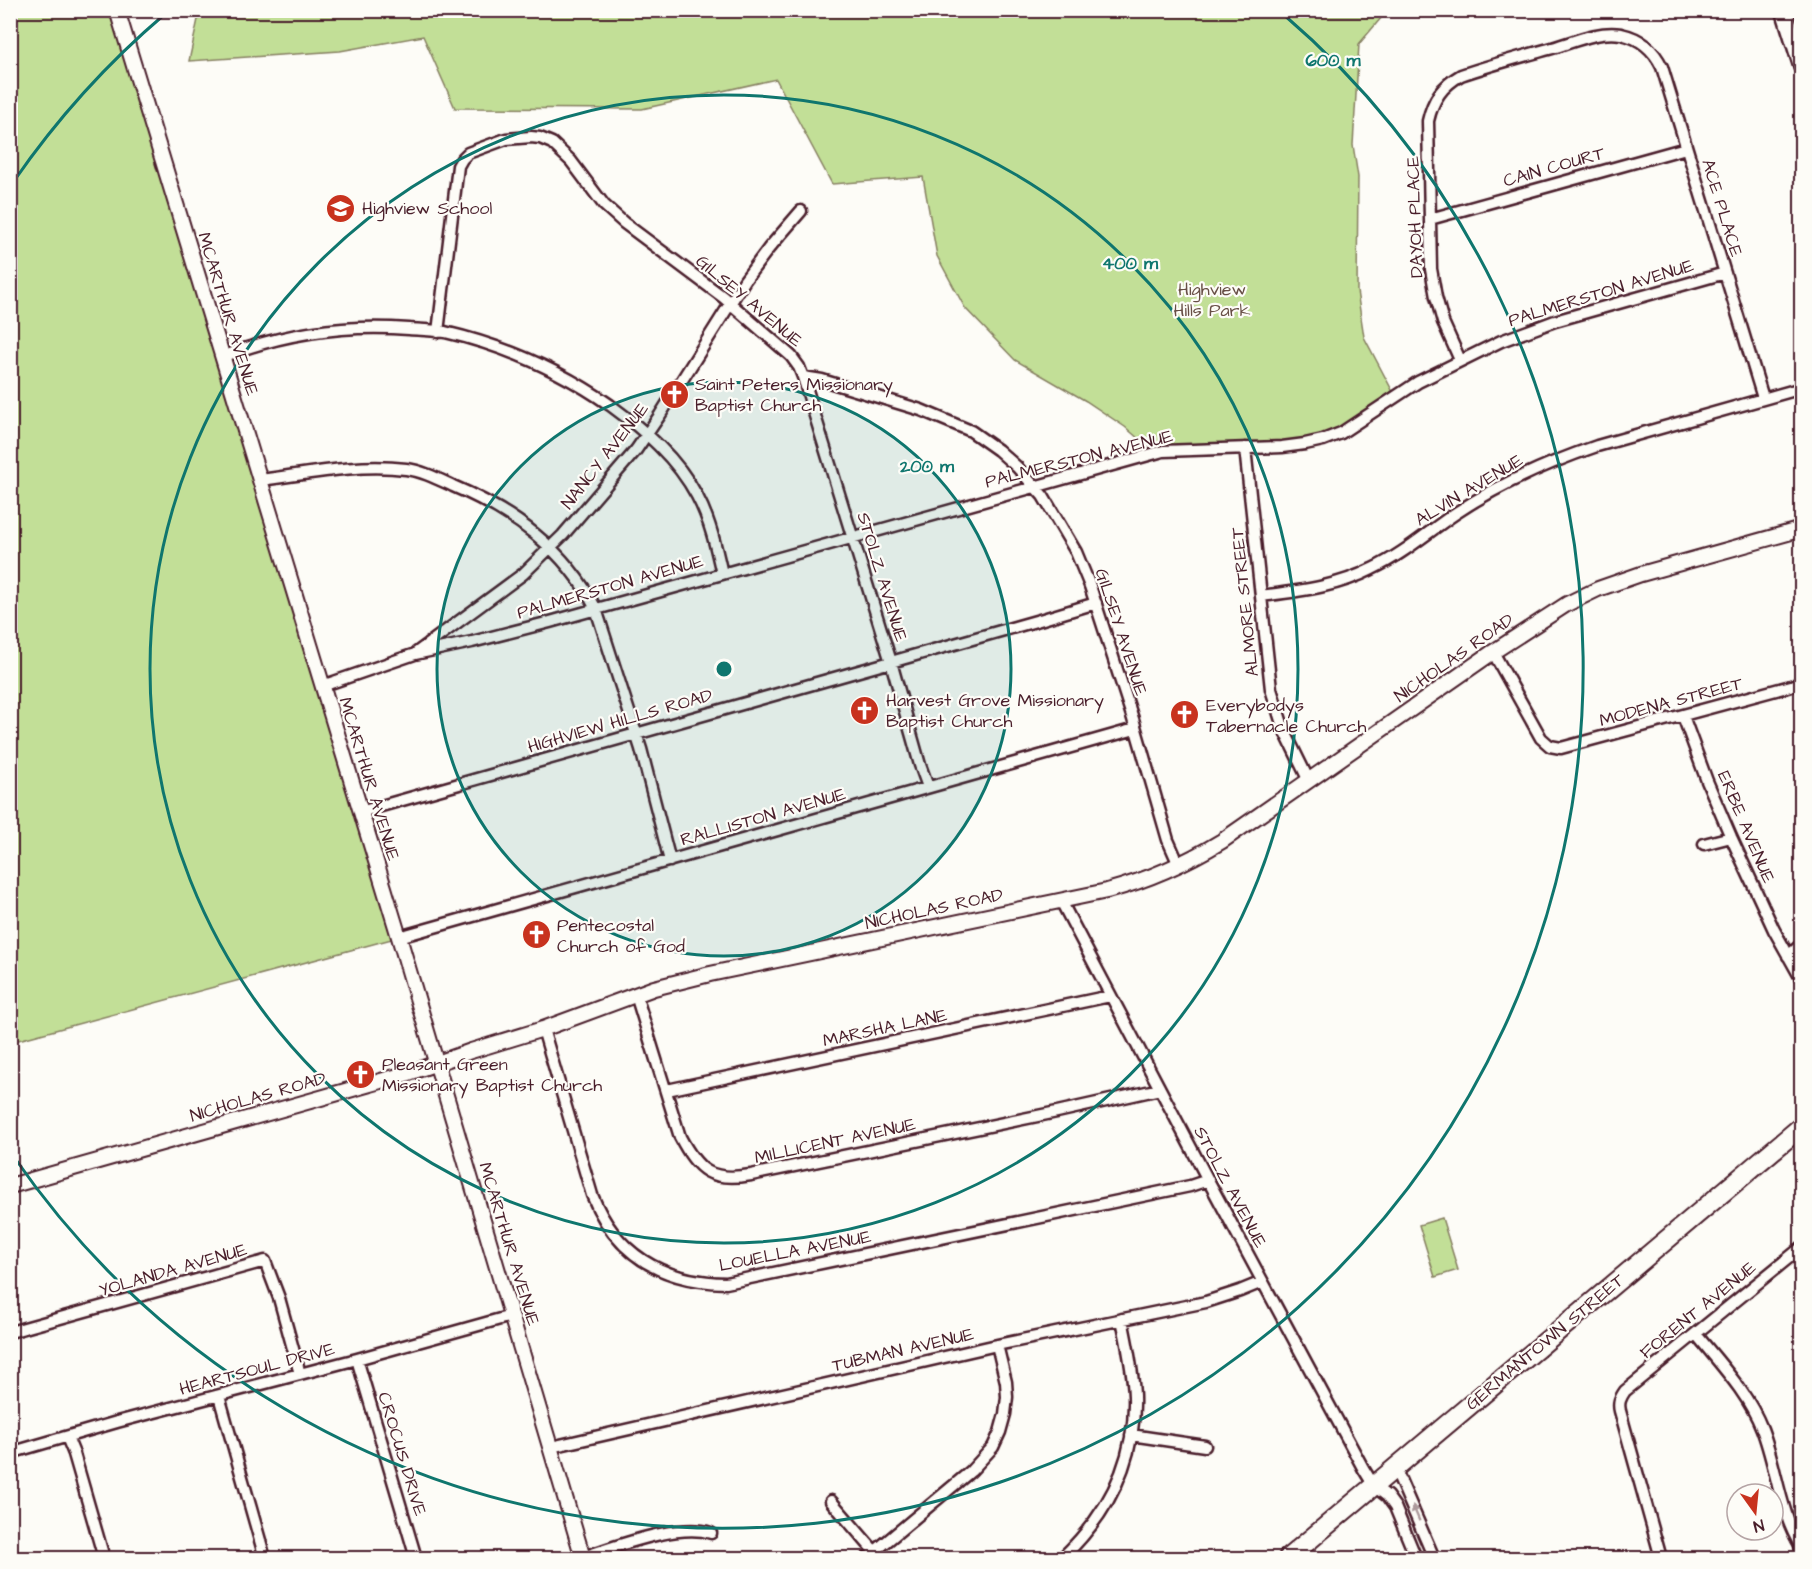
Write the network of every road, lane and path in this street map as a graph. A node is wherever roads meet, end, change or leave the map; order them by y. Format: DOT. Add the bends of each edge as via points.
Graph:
graph roads {
  1 [pos="117,10"];
  2 [pos="1784,10"];
  3 [pos="1634,38"];
  4 [pos="1802,67"];
  5 [pos="1686,148"];
  6 [pos="801,211"];
  7 [pos="1430,219"];
  8 [pos="1725,273"];
  9 [pos="731,303"];
  10 [pos="438,332"];
  11 [pos="222,357"];
  12 [pos="1461,360"];
  13 [pos="803,377"];
  14 [pos="1802,388"];
  15 [pos="1763,398"];
  16 [pos="647,434"];
  17 [pos="1245,448"];
  18 [pos="260,480"];
  19 [pos="1035,487"];
  20 [pos="1802,529"];
  21 [pos="852,536"];
  22 [pos="551,547"];
  23 [pos="722,574"];
  24 [pos="1261,596"];
  25 [pos="1096,603"];
  26 [pos="596,609"];
  27 [pos="1493,652"];
  28 [pos="415,654"];
  29 [pos="891,662"];
  30 [pos="1802,683"];
  31 [pos="322,686"];
  32 [pos="1683,716"];
  33 [pos="1136,729"];
  34 [pos="635,734"];
  35 [pos="1309,781"];
  36 [pos="928,788"];
  37 [pos="360,812"];
  38 [pos="1731,837"];
  39 [pos="1704,844"];
  40 [pos="670,861"];
  41 [pos="1179,865"];
  42 [pos="1061,901"];
  43 [pos="399,937"];
  44 [pos="1802,944"];
  45 [pos="1788,956"];
  46 [pos="1802,980"];
  47 [pos="636,995"];
  48 [pos="1110,996"];
  49 [pos="543,1029"];
  50 [pos="436,1063"];
  51 [pos="1160,1089"];
  52 [pos="667,1090"];
  53 [pos="1801,1128"];
  54 [pos="1208,1180"];
  55 [pos="10,1186"];
  56 [pos="1802,1247"];
  57 [pos="1263,1282"];
  58 [pos="511,1316"];
  59 [pos="1122,1319"];
  60 [pos="10,1332"];
  61 [pos="1696,1334"];
  62 [pos="997,1345"];
  63 [pos="357,1359"];
  64 [pos="300,1374"];
  65 [pos="219,1396"];
  66 [pos="1131,1435"];
  67 [pos="67,1437"];
  68 [pos="1205,1446"];
  69 [pos="551,1448"];
  70 [pos="10,1453"];
  71 [pos="1395,1468"];
  72 [pos="1374,1486"];
  73 [pos="831,1501"];
  74 [pos="711,1533"];
  75 [pos="1802,1548"];
  76 [pos="871,1555"];
  77 [pos="104,1558"];
  78 [pos="265,1558"];
  79 [pos="416,1558"];
  80 [pos="583,1558"];
  81 [pos="1062,1558"];
  82 [pos="1288,1558"];
  83 [pos="1416,1558"];
  84 [pos="1434,1558"];
  85 [pos="1661,1558"];
  1 -- 11 [label="street, MCARTHUR AVENUE"];
  2 -- 4 [label="main road"];
  3 -- 5 [label="street, ACE PLACE" via="1659,61"];
  3 -- 7 [label="street, DAYOH PLACE" via="1596,36 1476,70 1446,85 1428,121"];
  5 -- 7 [label="street, CAIN COURT"];
  5 -- 8 [label="street, ACE PLACE"];
  6 -- 9 [label="street, NANCY AVENUE" via="769,248"];
  7 -- 12 [label="street, DAYOH PLACE" via="1436,297"];
  8 -- 12 [label="street, PALMERSTON AVENUE" via="1555,321"];
  8 -- 15 [label="street, ACE PLACE"];
  9 -- 10 [label="street, GILSEY AVENUE" via="624,223 552,143 523,137 479,148 464,155 458,166"];
  9 -- 13 [label="street, GILSEY AVENUE" via="791,356"];
  9 -- 16 [label="street, NANCY AVENUE"];
  10 -- 11 [label="street" via="374,328 318,331 274,339"];
  10 -- 16 [label="street" via="504,349 541,364 584,387"];
  11 -- 18 [label="street, MCARTHUR AVENUE"];
  12 -- 17 [label="street, PALMERSTON AVENUE" via="1418,382 1341,433 1305,444"];
  13 -- 19 [label="street, GILSEY AVENUE" via="912,407 971,430 998,450"];
  13 -- 21 [label="street, STOLZ AVENUE"];
  14 -- 15 [label="street, ALVIN AVENUE"];
  15 -- 24 [label="street, ALVIN AVENUE" via="1574,453 1493,491 1371,570 1323,587"];
  16 -- 22 [label="street, NANCY AVENUE"];
  16 -- 23 [label="street" via="666,452 697,496"];
  17 -- 19 [label="street, PALMERSTON AVENUE" via="1163,451"];
  17 -- 24 [label="street, ALMORE STREET"];
  18 -- 22 [label="street" via="351,467 412,470 507,513"];
  18 -- 31 [label="street, MCARTHUR AVENUE"];
  19 -- 21 [label="street, PALMERSTON AVENUE"];
  19 -- 25 [label="street, GILSEY AVENUE" via="1072,544"];
  20 -- 27 [label="street, NICHOLAS ROAD" via="1658,568 1598,589 1541,619"];
  21 -- 23 [label="street, PALMERSTON AVENUE"];
  21 -- 29 [label="street, STOLZ AVENUE"];
  22 -- 26 [label="street" via="582,584"];
  22 -- 28 [label="street, NANCY AVENUE" via="523,574"];
  23 -- 26 [label="street, PALMERSTON AVENUE"];
  24 -- 35 [label="street, ALMORE STREET" via="1274,701"];
  25 -- 29 [label="street, HIGHVIEW HILLS ROAD"];
  25 -- 33 [label="street, GILSEY AVENUE"];
  26 -- 28 [label="street, PALMERSTON AVENUE"];
  26 -- 34 [label="street"];
  27 -- 32 [label="street, MODENA STREET" via="1541,738 1550,746 1561,748"];
  27 -- 35 [label="street, NICHOLAS ROAD"];
  28 -- 31 [label="street, PALMERSTON AVENUE"];
  29 -- 34 [label="street, HIGHVIEW HILLS ROAD"];
  29 -- 36 [label="street, STOLZ AVENUE"];
  30 -- 32 [label="street, MODENA STREET"];
  31 -- 37 [label="street, MCARTHUR AVENUE"];
  32 -- 38 [label="street, ERBE AVENUE"];
  33 -- 36 [label="street, RALLISTON AVENUE"];
  33 -- 41 [label="street, GILSEY AVENUE"];
  34 -- 37 [label="street, HIGHVIEW HILLS ROAD"];
  34 -- 40 [label="street"];
  35 -- 41 [label="street, NICHOLAS ROAD" via="1222,842"];
  36 -- 40 [label="street, RALLISTON AVENUE"];
  37 -- 43 [label="street, MCARTHUR AVENUE"];
  38 -- 39 [label="street"];
  38 -- 45 [label="street, ERBE AVENUE"];
  40 -- 43 [label="street, RALLISTON AVENUE"];
  41 -- 42 [label="street, NICHOLAS ROAD" via="1123,887"];
  42 -- 47 [label="street, NICHOLAS ROAD" via="700,976"];
  42 -- 48 [label="street, STOLZ AVENUE"];
  43 -- 50 [label="street, MCARTHUR AVENUE"];
  44 -- 45 [label="street"];
  45 -- 46 [label="street, ERBE AVENUE"];
  47 -- 49 [label="street, NICHOLAS ROAD"];
  47 -- 52 [label="street, MILLICENT AVENUE"];
  48 -- 51 [label="street, STOLZ AVENUE"];
  48 -- 52 [label="street, MARSHA LANE"];
  49 -- 50 [label="street, NICHOLAS ROAD"];
  49 -- 54 [label="street, LOUELLA AVENUE" via="600,1212 635,1255 661,1271 696,1282 726,1283"];
  50 -- 55 [label="street, NICHOLAS ROAD"];
  50 -- 58 [label="street, MCARTHUR AVENUE"];
  51 -- 52 [label="street, MILLICENT AVENUE" via="735,1178 709,1173 694,1161 680,1137"];
  51 -- 54 [label="street, STOLZ AVENUE"];
  53 -- 71 [label="main road, GERMANTOWN STREET"];
  54 -- 57 [label="street, STOLZ AVENUE"];
  56 -- 61 [label="street, FORENT AVENUE"];
  57 -- 59 [label="street, TUBMAN AVENUE" via="1206,1302"];
  57 -- 72 [label="street, STOLZ AVENUE"];
  58 -- 63 [label="street, HEARTSOUL DRIVE"];
  58 -- 69 [label="street, MCARTHUR AVENUE"];
  59 -- 62 [label="street, TUBMAN AVENUE"];
  59 -- 66 [label="street" via="1133,1385"];
  60 -- 64 [label="street, YOLANDA AVENUE" via="265,1261"];
  61 -- 75 [label="street" via="1752,1408 1765,1438 1788,1521"];
  61 -- 85 [label="street, FORENT AVENUE" via="1625,1391 1619,1402"];
  62 -- 69 [label="street, TUBMAN AVENUE"];
  62 -- 76 [label="street" via="1007,1397 993,1447 971,1471"];
  63 -- 64 [label="street, HEARTSOUL DRIVE"];
  63 -- 79 [label="street, CROCUS DRIVE"];
  64 -- 65 [label="street, HEARTSOUL DRIVE"];
  65 -- 67 [label="street, HEARTSOUL DRIVE"];
  65 -- 78 [label="street"];
  66 -- 68 [label="street"];
  66 -- 81 [label="street" via="1109,1502 1086,1535"];
  67 -- 70 [label="street, HEARTSOUL DRIVE"];
  67 -- 77 [label="street"];
  69 -- 80 [label="street, MCARTHUR AVENUE"];
  71 -- 72 [label="main road, GERMANTOWN STREET"];
  84 -- 71 [label="street, one-way"];
  72 -- 82 [label="main road, GERMANTOWN STREET"];
  72 -- 83 [label="street, STOLZ AVENUE" via="1395,1507"];
  73 -- 76 [label="street"];
  74 -- 80 [label="street" via="694,1530 664,1534"];
}
